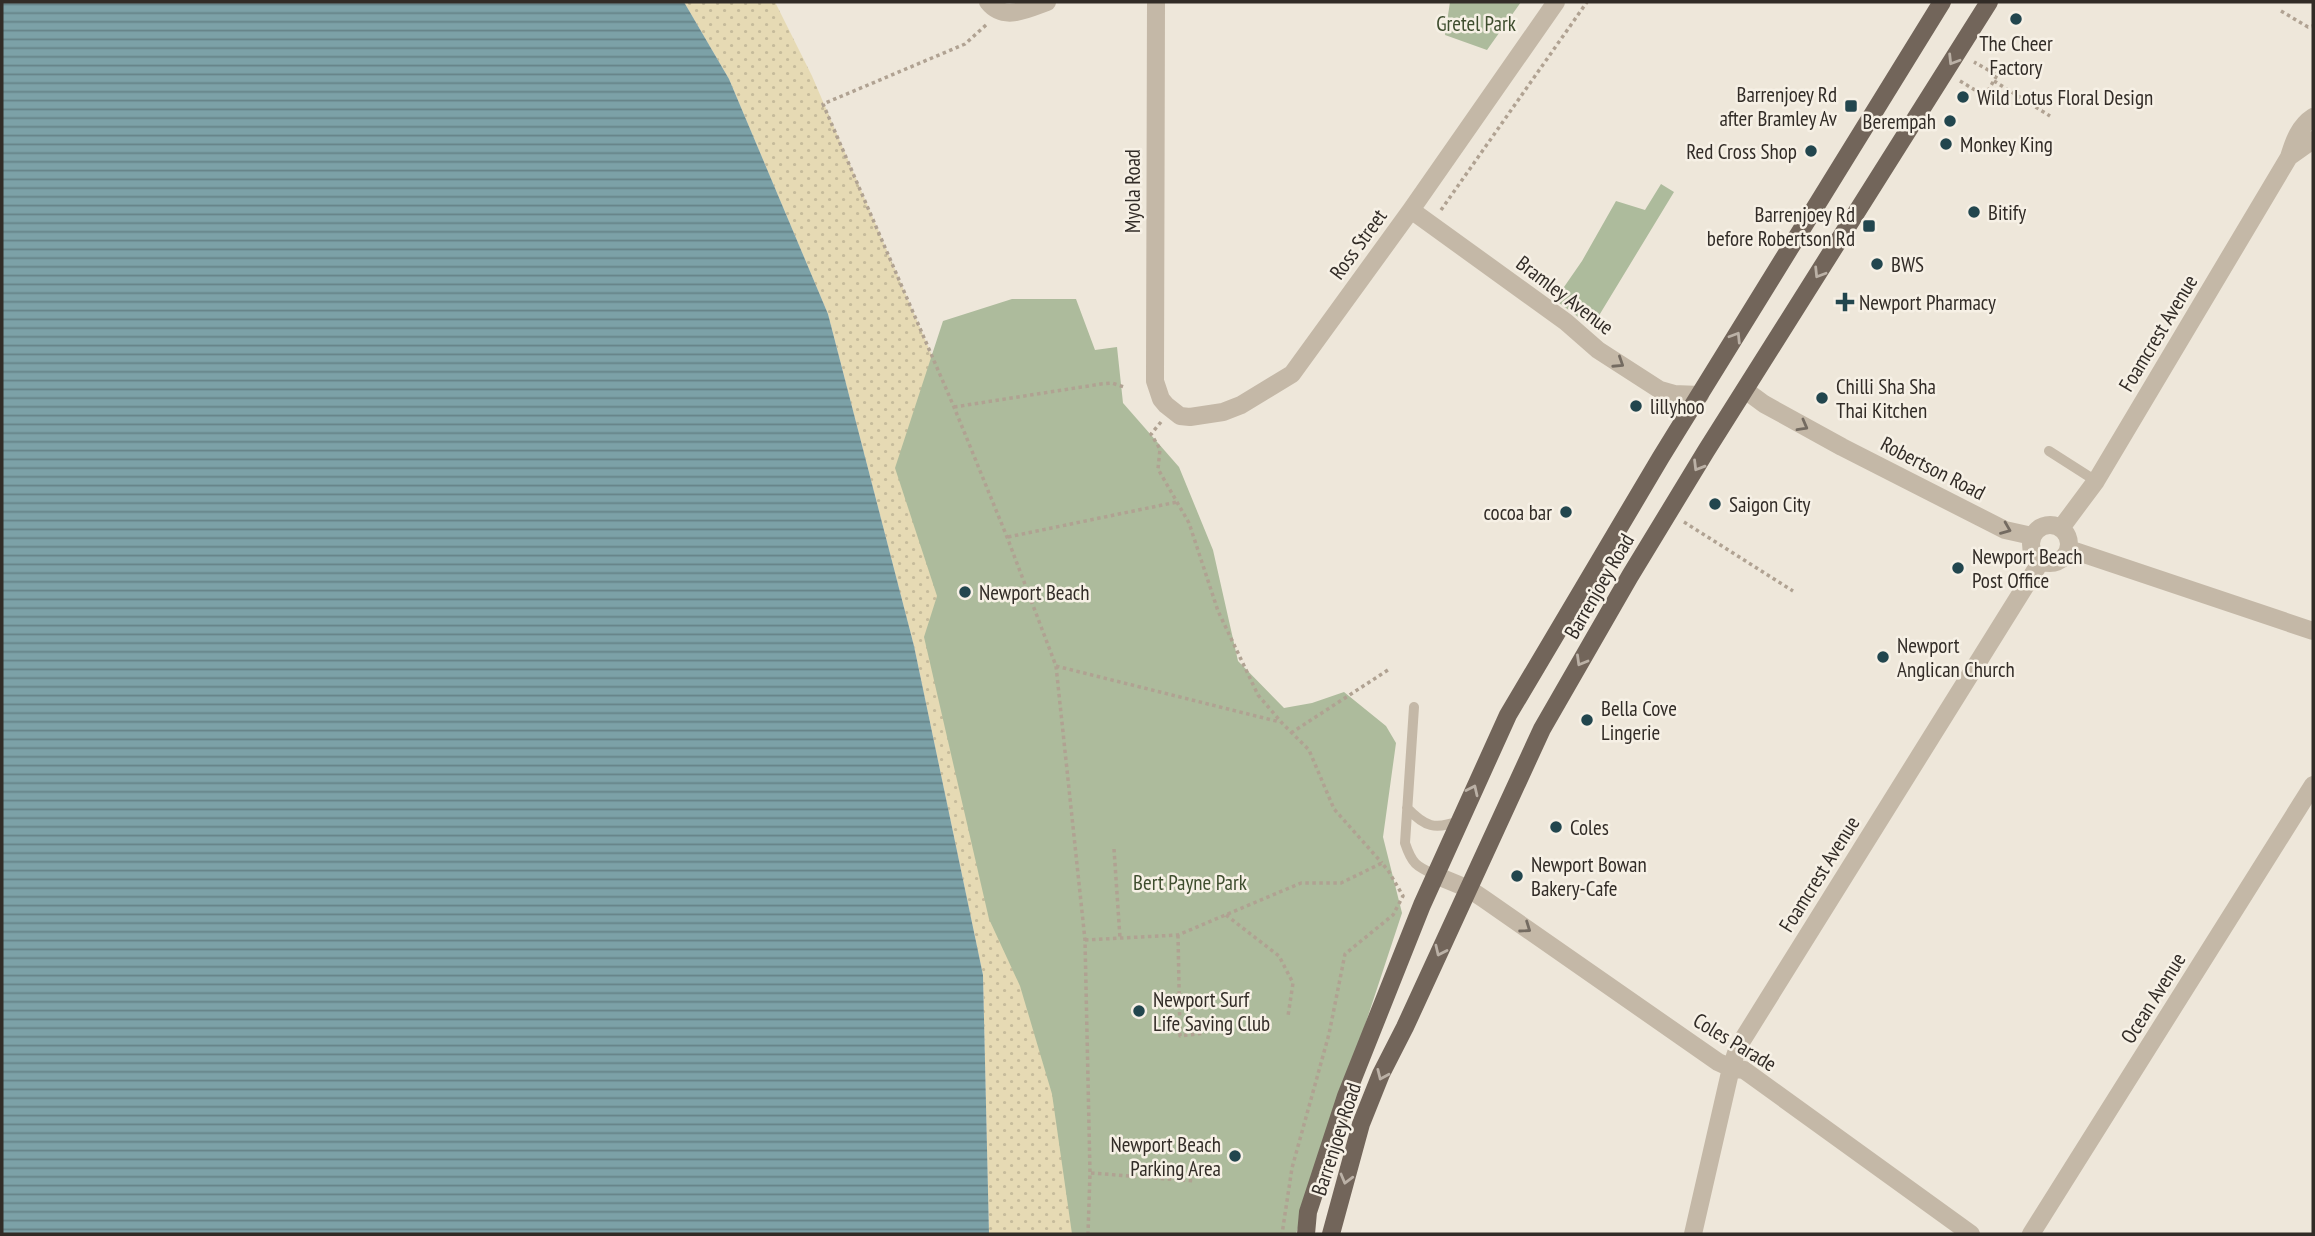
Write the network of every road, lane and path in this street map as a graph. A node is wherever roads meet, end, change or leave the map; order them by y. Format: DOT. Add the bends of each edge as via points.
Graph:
graph roads {
  1 [pos="1046,2"];
  2 [pos="1156,2"];
  3 [pos="1556,2"];
  4 [pos="1587,2"];
  5 [pos="1942,2"];
  6 [pos="1989,2"];
  7 [pos="994,7"];
  8 [pos="2281,11"];
  9 [pos="2313,26"];
  10 [pos="1972,61"];
  11 [pos="1959,81"];
  12 [pos="1994,81"];
  13 [pos="2050,116"];
  14 [pos="2313,117"];
  15 [pos="2313,140"];
  16 [pos="2290,157"];
  17 [pos="1411,210"];
  18 [pos="1435,217"];
  19 [pos="1124,387"];
  20 [pos="1745,390"];
  21 [pos="1700,395"];
  22 [pos="954,407"];
  23 [pos="1173,411"];
  24 [pos="2049,451"];
  25 [pos="2096,481"];
  26 [pos="1177,502"];
  27 [pos="1684,522"];
  28 [pos="2062,528"];
  29 [pos="1007,537"];
  30 [pos="2032,537"];
  31 [pos="2068,549"];
  32 [pos="2042,561"];
  33 [pos="1793,591"];
  34 [pos="2313,631"];
  35 [pos="1056,666"];
  36 [pos="1388,670"];
  37 [pos="1414,707"];
  38 [pos="1282,723"];
  39 [pos="1291,733"];
  40 [pos="2313,785"];
  41 [pos="1407,808"];
  42 [pos="1459,821"];
  43 [pos="1114,849"];
  44 [pos="1382,863"];
  45 [pos="1435,875"];
  46 [pos="1469,889"];
  47 [pos="1226,915"];
  48 [pos="1178,935"];
  49 [pos="1120,938"];
  50 [pos="1085,940"];
  51 [pos="1288,1016"];
  52 [pos="1205,1033"];
  53 [pos="1731,1068"];
  54 [pos="1090,1173"];
  55 [pos="1194,1181"];
  56 [pos="1087,1234"];
  57 [pos="1282,1234"];
  58 [pos="1306,1234"];
  59 [pos="1331,1234"];
  60 [pos="1693,1234"];
  61 [pos="1971,1234"];
  62 [pos="2031,1234"];
  1 -- 7 [label="street" via="1016,13"];
  2 -- 23 [label="street, Myola Road" via="1155,380 1161,398"];
  3 -- 17 [label="street, Ross Street"];
  4 -- 18 [label="path"];
  21 -- 5 [label="main road, Barrenjoey Road, one-way"];
  6 -- 20 [label="main road, Barrenjoey Road, one-way"];
  7 -- 22 [label="path" via="965,44 823,104"];
  8 -- 9 [label="path"];
  10 -- 12 [label="path" via="1997,75"];
  11 -- 12 [label="path" via="1985,96"];
  12 -- 13 [label="path"];
  14 -- 16 [label="street, Foamcrest Avenue" via="2296,135"];
  15 -- 16 [label="street, Foamcrest Avenue"];
  16 -- 25 [label="street, Foamcrest Avenue"];
  17 -- 21 [label="street, Bramley Avenue, one-way" via="1598,350 1660,390"];
  17 -- 23 [label="street, Ross Street" via="1293,374 1223,412 1190,418"];
  19 -- 22 [label="path" via="1101,384"];
  20 -- 30 [label="street, Robertson Road, one-way" via="1842,447 2005,530"];
  20 -- 46 [label="main road, Barrenjoey Road, one-way" via="1542,729"];
  42 -- 21 [label="main road, Barrenjoey Road, one-way" via="1508,715"];
  22 -- 29 [label="path"];
  23 -- 26 [label="path" via="1151,434 1160,449 1158,469"];
  24 -- 25 [label="lane"];
  25 -- 28 [label="street, Foamcrest Avenue"];
  26 -- 29 [label="path"];
  26 -- 38 [label="path" via="1189,523 1217,611 1258,695"];
  27 -- 33 [label="path"];
  28 -- 30 [label="street" via="2043,525"];
  28 -- 31 [label="street"];
  29 -- 35 [label="path"];
  30 -- 32 [label="street" via="2032,552"];
  31 -- 32 [label="street" via="2053,563"];
  31 -- 34 [label="street"];
  32 -- 53 [label="street, Foamcrest Avenue" via="1738,1047"];
  35 -- 38 [label="path"];
  35 -- 50 [label="path"];
  36 -- 39 [label="path"];
  37 -- 41 [label="lane"];
  38 -- 39 [label="path"];
  39 -- 44 [label="path" via="1309,750 1334,809"];
  40 -- 62 [label="street, Ocean Avenue"];
  41 -- 42 [label="lane" via="1429,825 1442,827"];
  41 -- 45 [label="lane" via="1409,856 1416,866"];
  42 -- 45 [label="main road, Barrenjoey Road"];
  43 -- 49 [label="path"];
  44 -- 47 [label="path" via="1341,883 1301,883"];
  44 -- 57 [label="path" via="1403,896 1393,915 1345,954 1329,1034 1292,1168"];
  45 -- 46 [label="street, Coles Parade"];
  45 -- 58 [label="main road, Barrenjoey Road" via="1346,1096 1308,1212"];
  46 -- 53 [label="street, Coles Parade, one-way"];
  46 -- 59 [label="main road, Barrenjoey Road, one-way" via="1381,1074 1361,1124"];
  47 -- 48 [label="path"];
  47 -- 51 [label="path" via="1279,956 1288,970 1293,983"];
  48 -- 49 [label="path"];
  48 -- 52 [label="path" via="1180,1036"];
  49 -- 50 [label="path"];
  50 -- 54 [label="path"];
  53 -- 60 [label="street, Foamcrest Avenue"];
  53 -- 61 [label="street, Coles Parade" via="1744,1070"];
  54 -- 55 [label="path"];
  54 -- 56 [label="path"];
}
